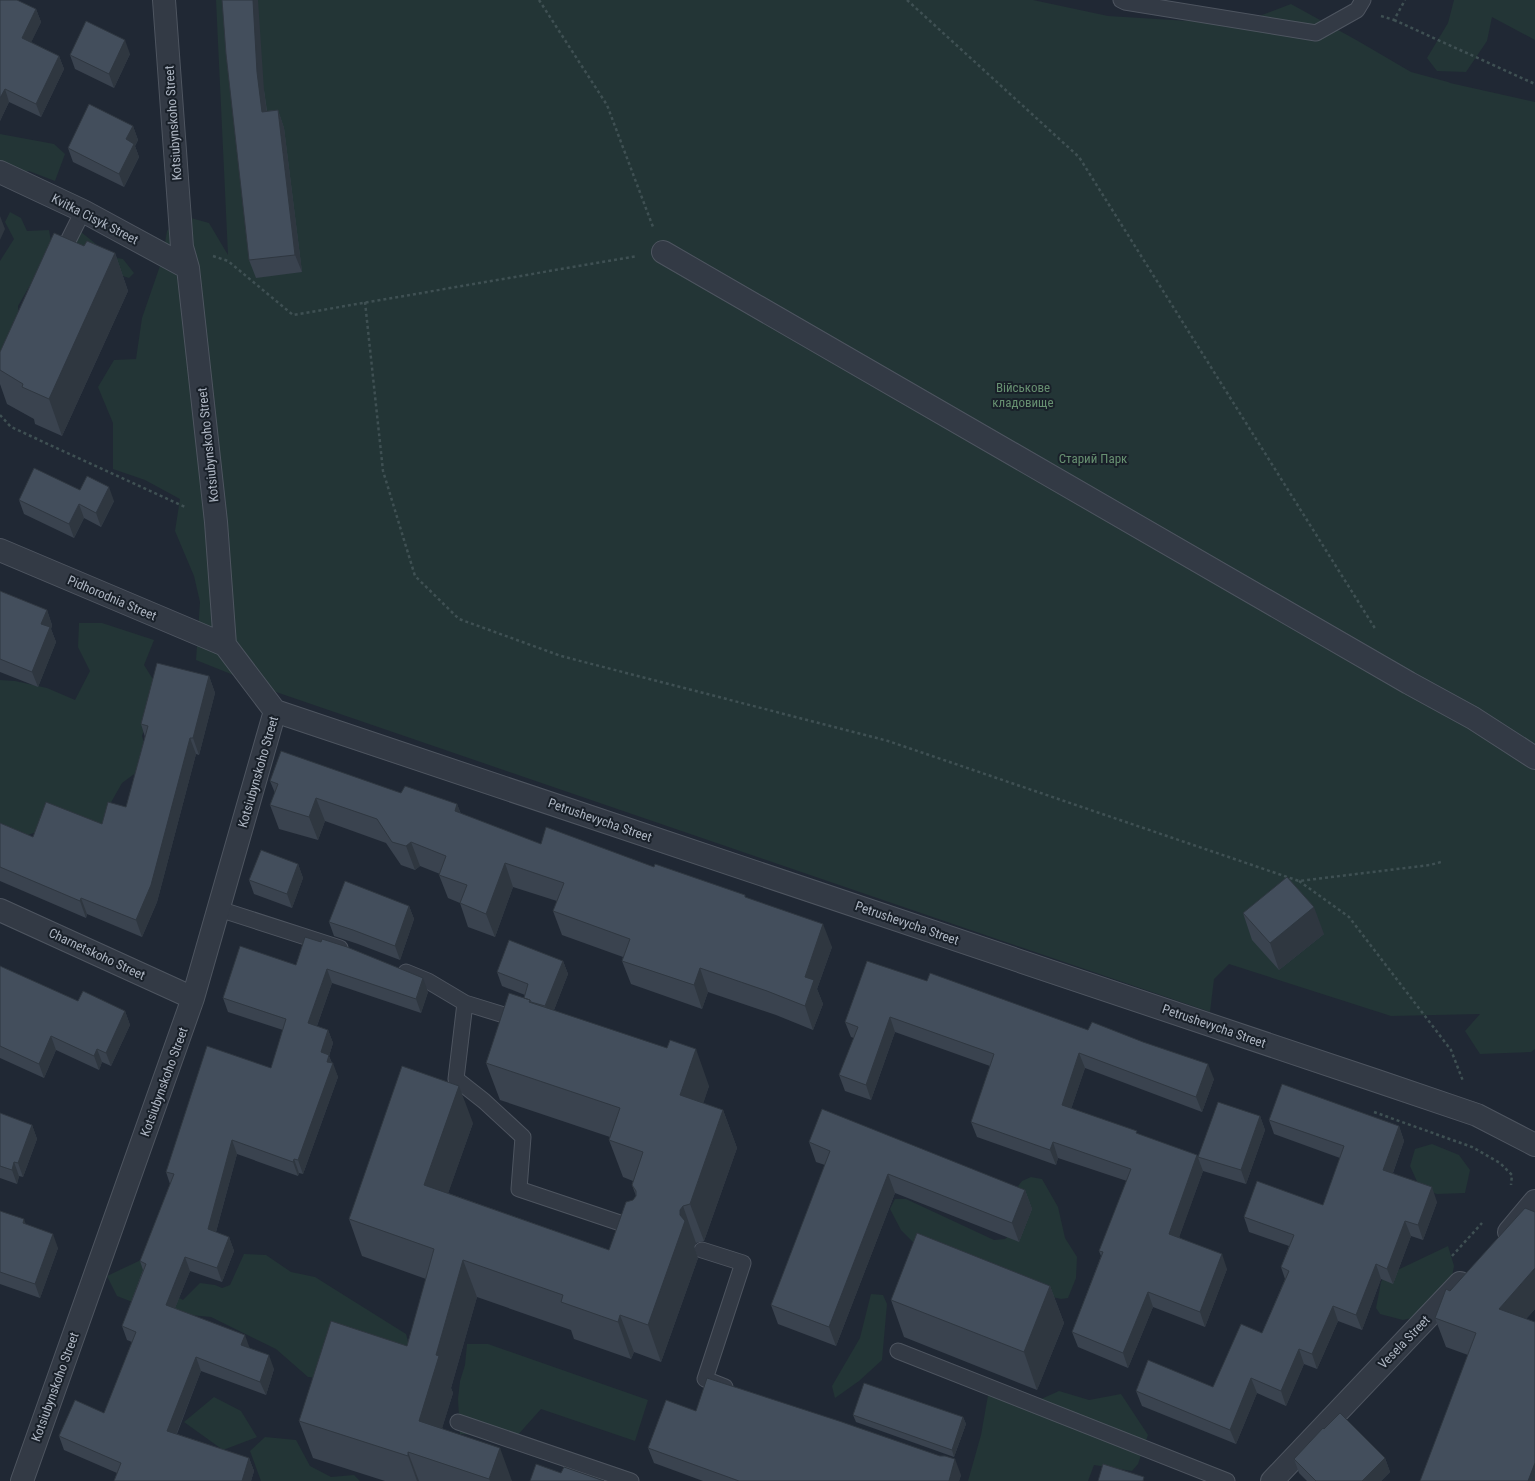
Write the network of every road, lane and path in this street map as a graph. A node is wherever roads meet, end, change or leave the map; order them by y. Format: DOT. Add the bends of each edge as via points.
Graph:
graph roads {
  1 [pos="164,0"];
  2 [pos="539,0"];
  3 [pos="907,0"];
  4 [pos="1120,0"];
  5 [pos="1363,0"];
  6 [pos="1394,20"];
  7 [pos="1535,84"];
  8 [pos="0,172"];
  9 [pos="83,211"];
  10 [pos="182,247"];
  11 [pos="663,252"];
  12 [pos="55,268"];
  13 [pos="188,268"];
  14 [pos="365,302"];
  15 [pos="0,415"];
  16 [pos="216,522"];
  17 [pos="0,550"];
  18 [pos="1380,636"];
  19 [pos="225,646"];
  20 [pos="275,711"];
  21 [pos="1535,758"];
  22 [pos="1441,862"];
  23 [pos="1299,881"];
  24 [pos="219,909"];
  25 [pos="0,910"];
  26 [pos="355,952"];
  27 [pos="391,966"];
  28 [pos="193,998"];
  29 [pos="465,1003"];
  30 [pos="533,1024"];
  31 [pos="1371,1110"];
  32 [pos="1477,1115"];
  33 [pos="1535,1145"];
  34 [pos="1511,1188"];
  35 [pos="1535,1201"];
  36 [pos="1487,1218"];
  37 [pos="641,1230"];
  38 [pos="1495,1246"];
  39 [pos="702,1250"];
  40 [pos="1450,1258"];
  41 [pos="1473,1269"];
  42 [pos="898,1351"];
  43 [pos="741,1392"];
  44 [pos="458,1422"];
  45 [pos="22,1481"];
  46 [pos="631,1481"];
  47 [pos="1227,1481"];
  48 [pos="1272,1481"];
  1 -- 10 [label="street, Kotsiubynskoho Street"];
  2 -- 11 [label="path" via="607,105"];
  3 -- 18 [label="path" via="1079,157"];
  4 -- 5 [label="lane" via="1316,34 1357,10"];
  6 -- 7 [label="path"];
  8 -- 9 [label="street, Kvitka Cisyk Street"];
  9 -- 12 [label="lane"];
  9 -- 13 [label="street, Kvitka Cisyk Street"];
  10 -- 13 [label="street, Kotsiubynskoho Street"];
  10 -- 14 [label="path" via="228,261 293,315"];
  11 -- 14 [label="path"];
  11 -- 21 [label="street" via="1473,718"];
  13 -- 16 [label="street, Kotsiubynskoho Street"];
  14 -- 23 [label="path" via="383,471 415,576 459,619 561,656 888,741"];
  15 -- 16 [label="path" via="11,427"];
  16 -- 19 [label="street, Kotsiubynskoho Street"];
  17 -- 19 [label="street, Pidhorodnia Street"];
  19 -- 20 [label="street, Kotsiubynskoho Street"];
  20 -- 24 [label="street, Kotsiubynskoho Street"];
  20 -- 32 [label="street, Petrushevycha Street"];
  22 -- 23 [label="path"];
  23 -- 32 [label="path" via="1348,917 1451,1050"];
  24 -- 26 [label="lane"];
  24 -- 28 [label="street, Kotsiubynskoho Street"];
  25 -- 28 [label="street, Charnetskoho Street"];
  27 -- 29 [label="lane" via="428,980"];
  28 -- 45 [label="street, Kotsiubynskoho Street"];
  29 -- 30 [label="lane"];
  29 -- 37 [label="lane" via="456,1079 523,1137 518,1189"];
  31 -- 34 [label="path" via="1472,1148 1500,1163 1512,1175"];
  32 -- 33 [label="street, Petrushevycha Street"];
  35 -- 38 [label="street"];
  36 -- 40 [label="path"];
  39 -- 43 [label="lane" via="743,1263 705,1379"];
  41 -- 48 [label="street, Vesela Street"];
  42 -- 47 [label="lane"];
  44 -- 46 [label="lane"];
}
